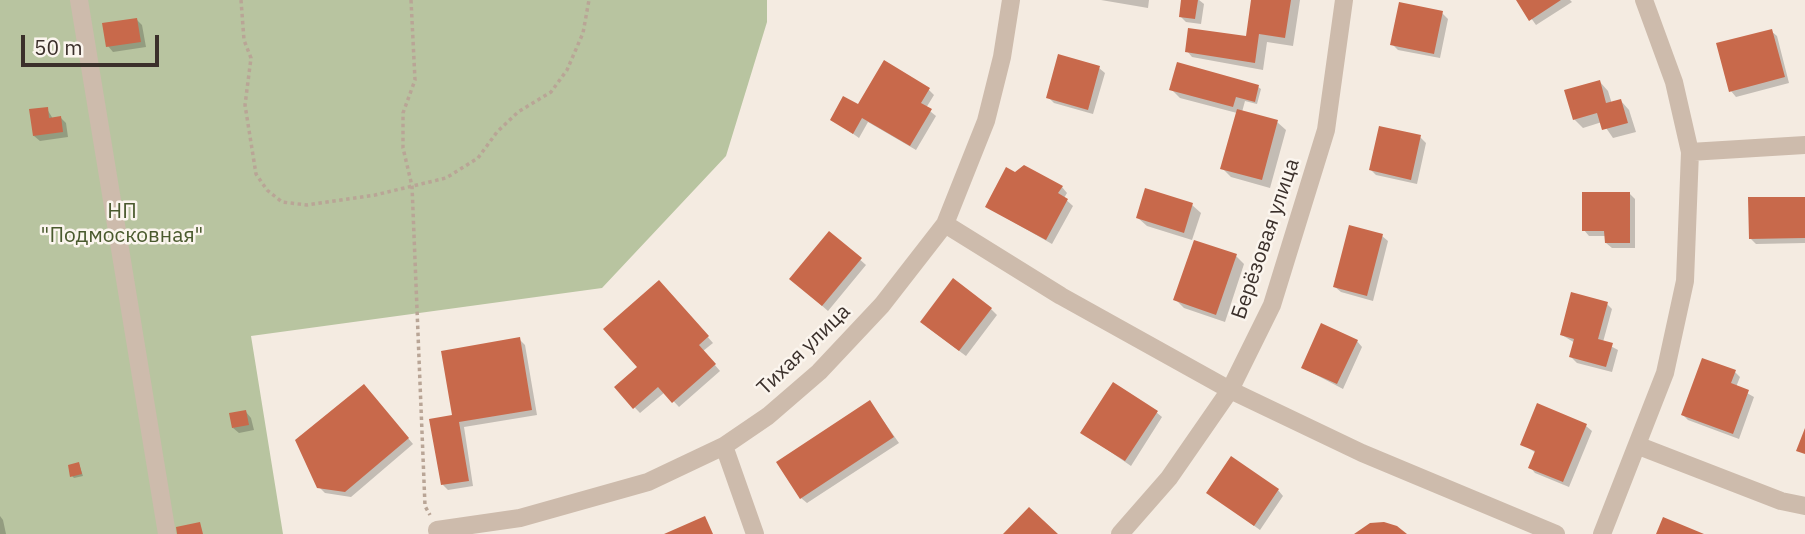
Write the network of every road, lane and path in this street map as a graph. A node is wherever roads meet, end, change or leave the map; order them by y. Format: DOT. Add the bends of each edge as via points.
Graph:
graph roads {
  1 [pos="79,0"];
  2 [pos="241,0"];
  3 [pos="411,0"];
  4 [pos="589,0"];
  5 [pos="1011,0"];
  6 [pos="1344,0"];
  7 [pos="1644,0"];
  8 [pos="1805,145"];
  9 [pos="1690,152"];
  10 [pos="412,186"];
  11 [pos="945,224"];
  12 [pos="1230,390"];
  13 [pos="724,446"];
  14 [pos="1639,446"];
  15 [pos="1805,506"];
  16 [pos="438,532"];
  17 [pos="167,534"];
  18 [pos="755,534"];
  19 [pos="1120,534"];
  20 [pos="1556,534"];
  21 [pos="1602,534"];
  1 -- 17 [label="street"];
  2 -- 10 [label="path" via="250,58 245,105 250,149 256,174 267,190 282,202 307,205"];
  3 -- 10 [label="path" via="415,80 403,113 403,148"];
  4 -- 10 [label="path" via="583,33 567,70 551,92 518,112 478,158 446,178"];
  5 -- 11 [label="street, Тихая улица" via="986,121"];
  6 -- 12 [label="street, Берёзовая улица" via="1326,130 1272,305"];
  7 -- 9 [label="street" via="1674,82"];
  8 -- 9 [label="street"];
  9 -- 14 [label="street" via="1685,281 1665,373"];
  10 -- 16 [label="path" via="425,506"];
  11 -- 12 [label="street" via="1061,296"];
  11 -- 13 [label="street, Тихая улица" via="882,305 820,372"];
  12 -- 19 [label="street, Берёзовая улица" via="1169,478"];
  12 -- 20 [label="street" via="1362,453"];
  13 -- 16 [label="street, Тихая улица" via="648,482 584,502"];
  13 -- 18 [label="street"];
  14 -- 15 [label="street"];
  14 -- 21 [label="street"];
}
